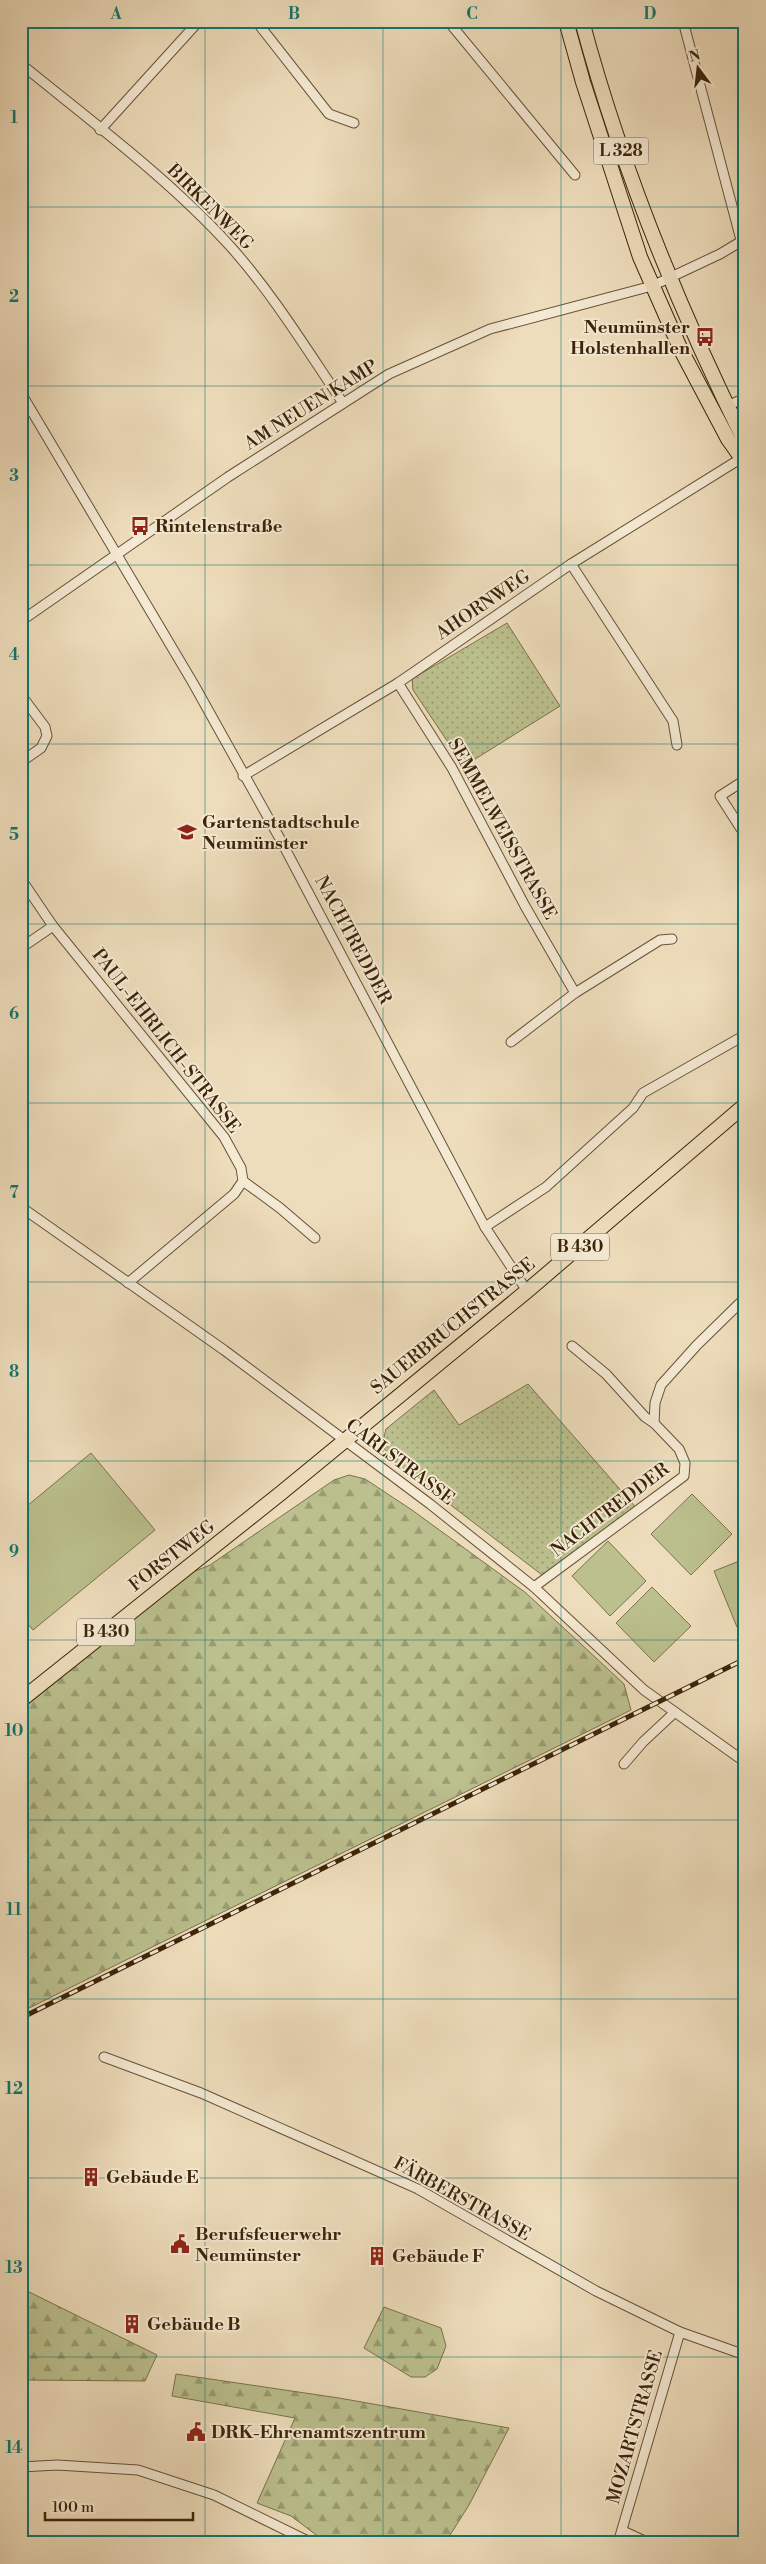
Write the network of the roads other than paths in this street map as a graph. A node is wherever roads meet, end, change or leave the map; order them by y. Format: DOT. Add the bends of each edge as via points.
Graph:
graph roads {
  1 [pos="199,21"];
  2 [pos="256,21"];
  3 [pos="448,21"];
  4 [pos="566,21"];
  5 [pos="582,21"];
  6 [pos="683,21"];
  7 [pos="21,64"];
  8 [pos="354,123"];
  9 [pos="100,130"];
  10 [pos="575,175"];
  11 [pos="740,242"];
  12 [pos="745,255"];
  13 [pos="669,279"];
  14 [pos="652,286"];
  15 [pos="703,392"];
  16 [pos="21,393"];
  17 [pos="745,398"];
  18 [pos="343,404"];
  19 [pos="727,406"];
  20 [pos="722,428"];
  21 [pos="745,442"];
  22 [pos="742,461"];
  23 [pos="115,554"];
  24 [pos="571,564"];
  25 [pos="21,621"];
  26 [pos="398,682"];
  27 [pos="21,695"];
  28 [pos="677,745"];
  29 [pos="21,762"];
  30 [pos="243,776"];
  31 [pos="745,780"];
  32 [pos="745,835"];
  33 [pos="21,879"];
  34 [pos="53,926"];
  35 [pos="672,939"];
  36 [pos="21,948"];
  37 [pos="575,993"];
  38 [pos="745,1035"];
  39 [pos="511,1042"];
  40 [pos="745,1105"];
  41 [pos="243,1181"];
  42 [pos="21,1207"];
  43 [pos="485,1228"];
  44 [pos="315,1238"];
  45 [pos="128,1283"];
  46 [pos="527,1291"];
  47 [pos="745,1298"];
  48 [pos="572,1346"];
  49 [pos="654,1423"];
  50 [pos="344,1440"];
  51 [pos="534,1587"];
  52 [pos="21,1700"];
  53 [pos="674,1714"];
  54 [pos="745,1762"];
  55 [pos="624,1764"];
  56 [pos="104,2057"];
  57 [pos="680,2332"];
  58 [pos="745,2355"];
  59 [pos="21,2467"];
  60 [pos="623,2531"];
  61 [pos="312,2543"];
  62 [pos="618,2543"];
  63 [pos="649,2543"];
  1 -- 9 [label="street"];
  2 -- 8 [label="street" via="329,114"];
  3 -- 10 [label="street"];
  4 -- 14 [label="main road, L 328" via="612,175"];
  5 -- 13 [label="main road, L 328" via="622,154"];
  6 -- 11 [label="street"];
  7 -- 9 [label="street, BIRKENWEG"];
  9 -- 18 [label="street, BIRKENWEG" via="168,186 230,246 290,325"];
  11 -- 12 [label="street"];
  11 -- 13 [label="street, AM NEUEN KAMP"];
  13 -- 14 [label="street, AM NEUEN KAMP"];
  13 -- 19 [label="main road, L 328"];
  14 -- 15 [label="main road, L 328"];
  14 -- 18 [label="street, AM NEUEN KAMP" via="490,329 389,374"];
  15 -- 19 [label="street" via="720,405"];
  15 -- 20 [label="main road, L 328"];
  16 -- 23 [label="street"];
  17 -- 19 [label="street"];
  18 -- 23 [label="street, AM NEUEN KAMP"];
  19 -- 20 [label="street"];
  19 -- 21 [label="main road, L 328"];
  20 -- 22 [label="main road, L 328"];
  22 -- 24 [label="street, AHORNWEG"];
  23 -- 25 [label="street, AM NEUEN KAMP"];
  23 -- 30 [label="street, NACHTREDDER" via="193,683"];
  24 -- 26 [label="street, AHORNWEG"];
  24 -- 28 [label="street" via="673,721"];
  26 -- 30 [label="street, AHORNWEG"];
  26 -- 37 [label="street, SEMMELWEISSTRASSE" via="452,768"];
  27 -- 29 [label="street" via="45,727 47,736 41,748"];
  30 -- 43 [label="street, NACHTREDDER" via="280,837"];
  31 -- 32 [label="street" via="720,796"];
  33 -- 34 [label="street, PAUL-EHRLICH-STRASSE"];
  34 -- 36 [label="street"];
  34 -- 41 [label="street, PAUL-EHRLICH-STRASSE" via="224,1137 241,1168"];
  35 -- 37 [label="street" via="660,940"];
  37 -- 39 [label="street"];
  38 -- 43 [label="street" via="643,1093 633,1108 546,1187"];
  40 -- 46 [label="main road, SAUERBRUCHSTRASSE / B 430"];
  41 -- 44 [label="street"];
  41 -- 45 [label="street" via="222,1205"];
  42 -- 45 [label="street, CARLSTRASSE"];
  43 -- 46 [label="street, NACHTREDDER"];
  45 -- 50 [label="street, CARLSTRASSE"];
  46 -- 50 [label="main road, SAUERBRUCHSTRASSE / B 430"];
  47 -- 49 [label="street" via="696,1345 661,1385 655,1403"];
  48 -- 49 [label="street, NACHTREDDER" via="606,1374"];
  49 -- 51 [label="street, NACHTREDDER" via="679,1449 685,1463 684,1476"];
  50 -- 51 [label="street, CARLSTRASSE"];
  50 -- 52 [label="main road, FORSTWEG / B 430"];
  51 -- 53 [label="street, CARLSTRASSE"];
  53 -- 54 [label="street, CARLSTRASSE"];
  53 -- 55 [label="street"];
  56 -- 57 [label="street, FÄRBERSTRASSE" via="200,2092 418,2189 596,2291"];
  57 -- 58 [label="street, FÄRBERSTRASSE"];
  57 -- 60 [label="street, MOZARTSTRASSE"];
  59 -- 61 [label="street" via="57,2465 138,2470 214,2495"];
  60 -- 62 [label="street, MOZARTSTRASSE"];
  60 -- 63 [label="street, MOZARTSTRASSE"];
}
